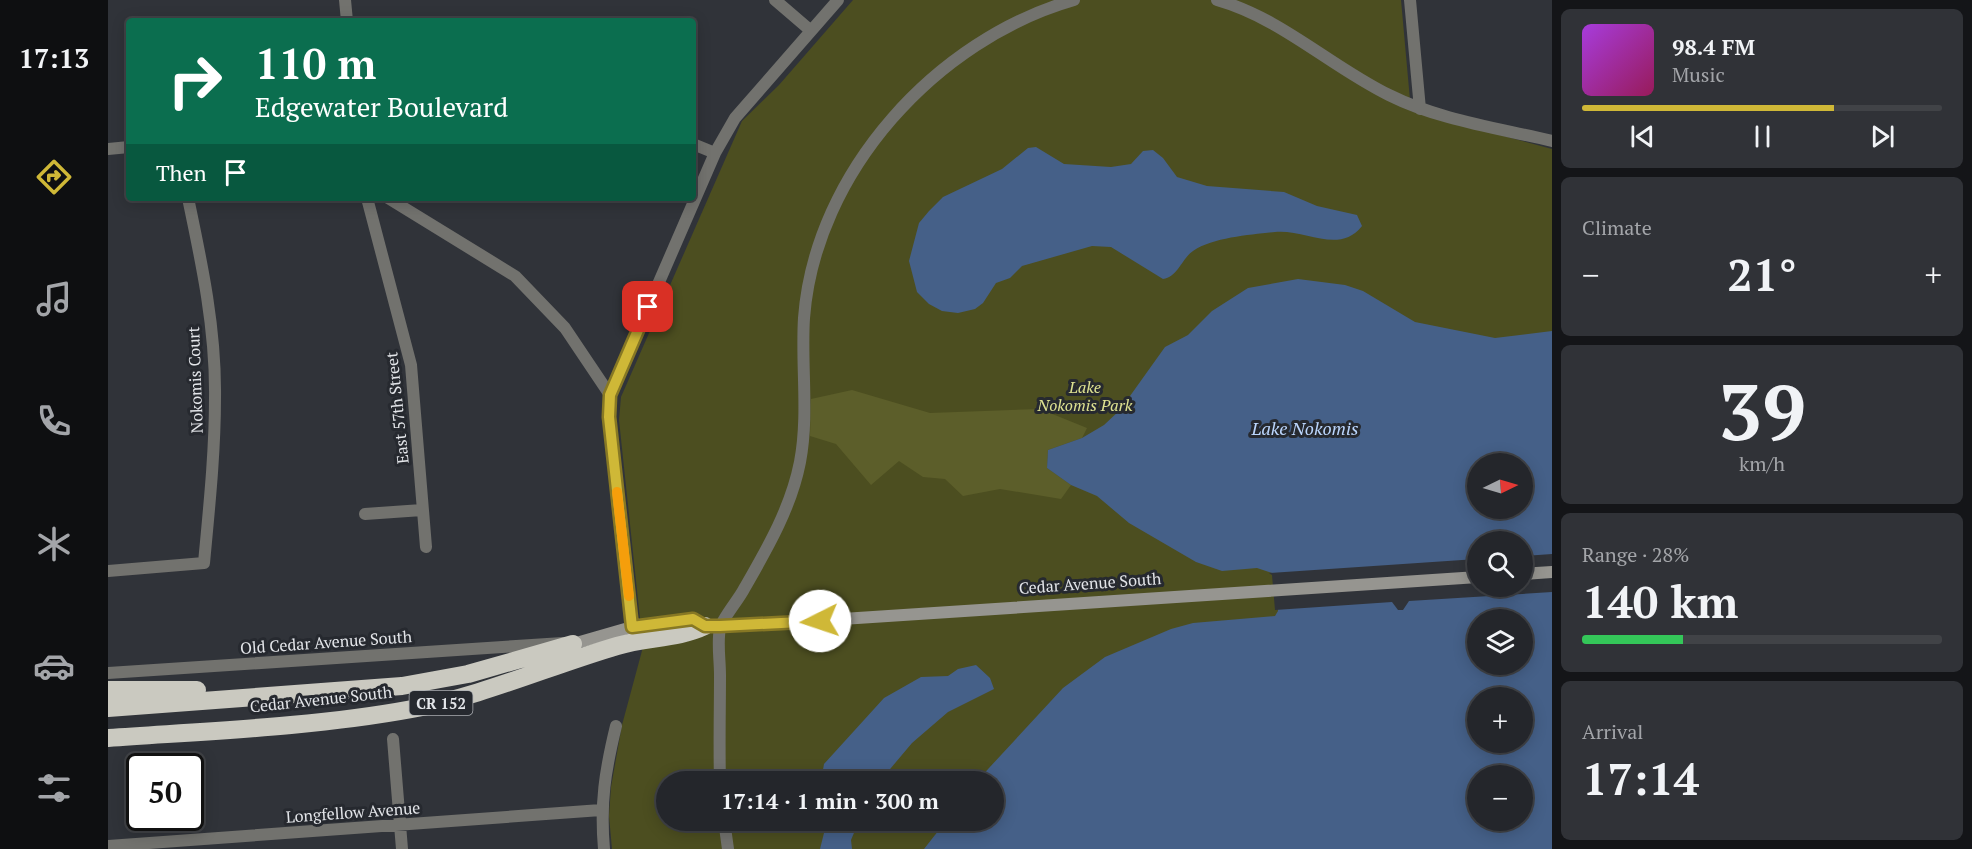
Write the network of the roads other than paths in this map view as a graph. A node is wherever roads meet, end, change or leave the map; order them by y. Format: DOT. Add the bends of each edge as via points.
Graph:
graph roads {
  1 [pos="345,0"];
  2 [pos="775,0"];
  3 [pos="838,0"];
  4 [pos="1074,0"];
  5 [pos="1217,0"];
  6 [pos="1410,0"];
  7 [pos="347,18"];
  8 [pos="810,30"];
  9 [pos="1420,109"];
  10 [pos="1552,141"];
  11 [pos="696,145"];
  12 [pos="126,147"];
  13 [pos="108,149"];
  14 [pos="715,153"];
  15 [pos="696,197"];
  16 [pos="189,201"];
  17 [pos="368,201"];
  18 [pos="393,201"];
  19 [pos="694,201"];
  20 [pos="610,395"];
  21 [pos="422,510"];
  22 [pos="365,514"];
  23 [pos="426,548"];
  24 [pos="108,571"];
  25 [pos="1552,572"];
  26 [pos="1533,573"];
  27 [pos="1467,578"];
  28 [pos="712,626"];
  29 [pos="632,627"];
  30 [pos="573,644"];
  31 [pos="108,673"];
  32 [pos="108,690"];
  33 [pos="289,694"];
  34 [pos="108,708"];
  35 [pos="616,726"];
  36 [pos="393,739"];
  37 [pos="108,740"];
  38 [pos="719,771"];
  39 [pos="601,810"];
  40 [pos="400,826"];
  41 [pos="726,831"];
  42 [pos="108,846"];
  43 [pos="402,849"];
  44 [pos="604,849"];
  45 [pos="728,849"];
  1 -- 7 [label="street"];
  2 -- 8 [label="street"];
  3 -- 8 [label="street"];
  4 -- 28 [label="street" via="1016,21 952,62 891,119 847,183 811,275 804,317 803,432 791,497 768,548"];
  5 -- 9 [label="street" via="1259,16 1363,81"];
  6 -- 9 [label="street"];
  8 -- 14 [label="street" via="735,118"];
  9 -- 10 [label="street"];
  11 -- 14 [label="street"];
  12 -- 13 [label="street"];
  14 -- 15 [label="street"];
  16 -- 24 [label="street, Nokomis Court" via="206,284 215,386 204,563"];
  17 -- 21 [label="street, East 57th Street" via="411,364"];
  18 -- 20 [label="street" via="515,276 565,328"];
  19 -- 20 [label="street"];
  20 -- 29 [label="street" via="609,417"];
  21 -- 22 [label="street"];
  21 -- 23 [label="street, East 57th Street"];
  25 -- 26 [label="main road"];
  27 -- 28 [label="main road, Cedar Avenue South / CR 152"];
  28 -- 29 [label="main road, Cedar Avenue South / CR 152" via="693,619"];
  28 -- 37 [label="highway, Cedar Avenue South / CR 152" via="618,645 452,700 412,709"];
  28 -- 38 [label="street"];
  29 -- 30 [label="main road, Cedar Avenue South / CR 152"];
  30 -- 31 [label="street, Old Cedar Avenue South" via="546,642"];
  30 -- 33 [label="highway, Cedar Avenue South / CR 152" via="434,681"];
  32 -- 33 [label="highway"];
  33 -- 34 [label="highway, Cedar Avenue South / CR 152"];
  35 -- 39 [label="street"];
  36 -- 40 [label="street"];
  39 -- 40 [label="street, Longfellow Avenue"];
  39 -- 44 [label="street"];
  40 -- 42 [label="street, Longfellow Avenue"];
  40 -- 43 [label="street"];
  41 -- 45 [label="street"];
}
